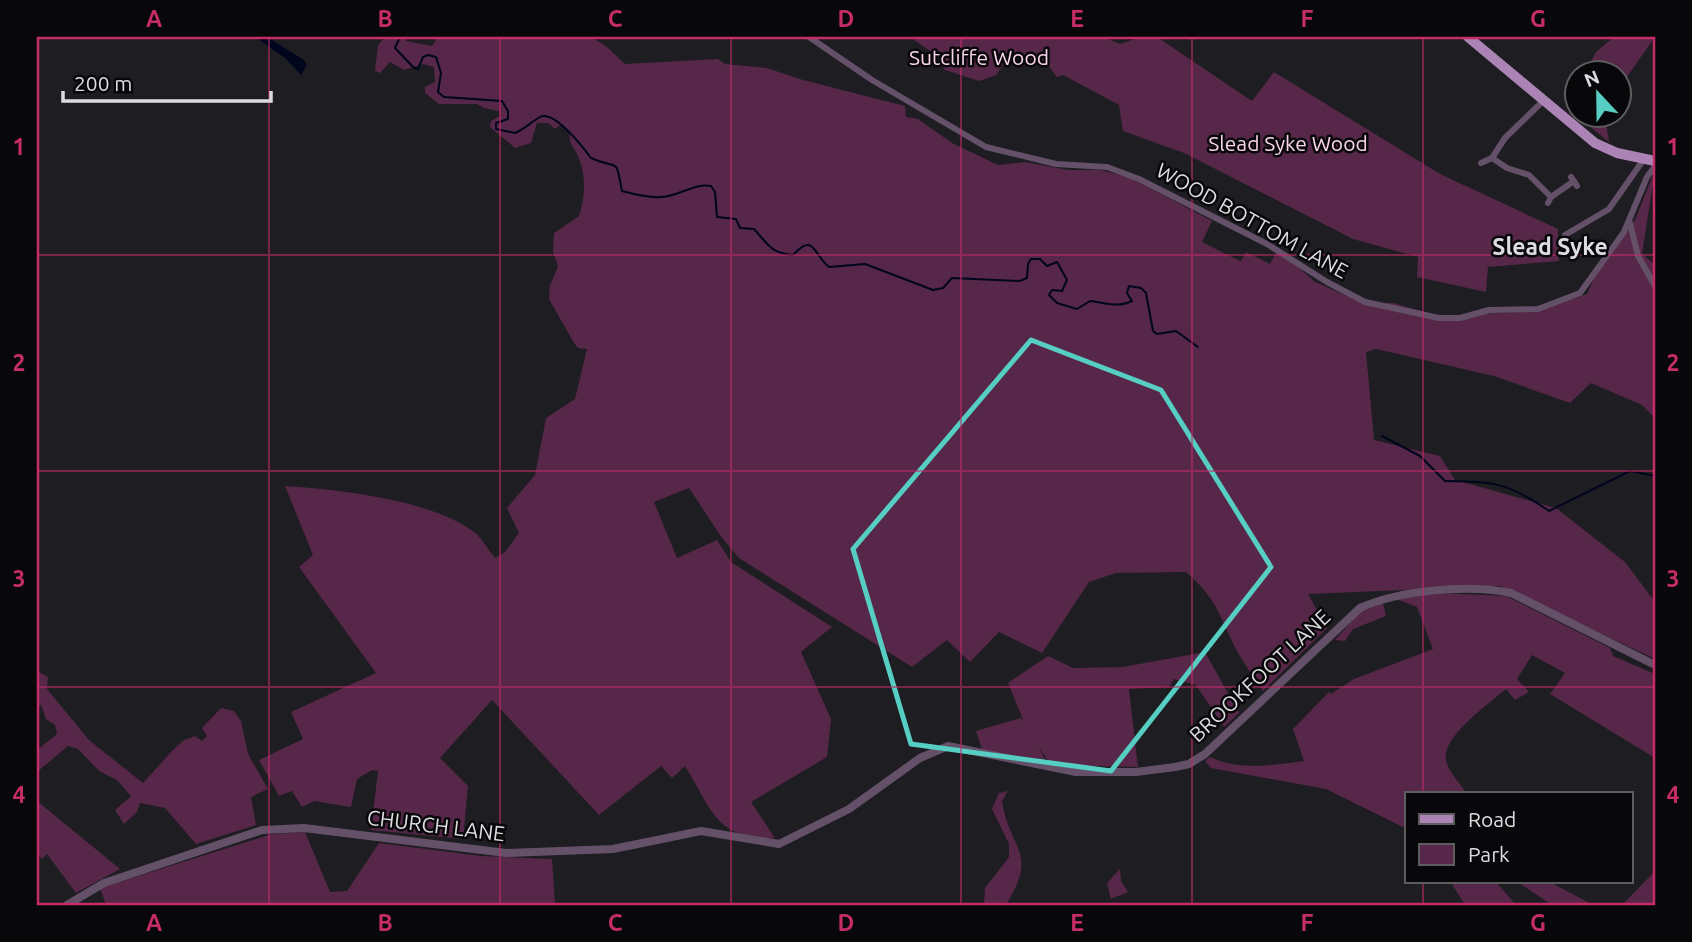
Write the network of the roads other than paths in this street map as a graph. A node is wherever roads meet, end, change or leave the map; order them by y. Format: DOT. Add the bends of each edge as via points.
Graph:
graph roads {
  1 [pos="809,37"];
  2 [pos="1468,37"];
  3 [pos="1543,101"];
  4 [pos="1492,158"];
  5 [pos="1644,159"];
  6 [pos="1481,163"];
  7 [pos="1655,163"];
  8 [pos="1574,181"];
  9 [pos="1630,221"];
  10 [pos="1566,235"];
  11 [pos="1655,286"];
  12 [pos="1655,665"];
  13 [pos="810,830"];
  14 [pos="67,905"];
  1 -- 9 [label="street, WOOD BOTTOM LANE" via="979,144 1056,164 1107,167 1139,179 1267,244 1365,302 1403,313 1460,318 1489,310 1538,309 1580,293"];
  2 -- 3 [label="main road"];
  3 -- 4 [label="street" via="1505,138"];
  3 -- 5 [label="main road" via="1606,149"];
  4 -- 6 [label="street"];
  4 -- 8 [label="street" via="1529,175 1549,200"];
  5 -- 7 [label="main road"];
  5 -- 10 [label="street" via="1609,209"];
  7 -- 9 [label="street"];
  9 -- 11 [label="street" via="1638,256"];
  12 -- 13 [label="street, BROOKFOOT LANE" via="1511,593 1427,591 1377,600 1347,619 1189,764 1136,772 1076,772 948,746 920,758 849,809"];
  13 -- 14 [label="street, CHURCH LANE" via="779,844 701,831 613,849 540,854 286,827 184,854 104,883"];
}
